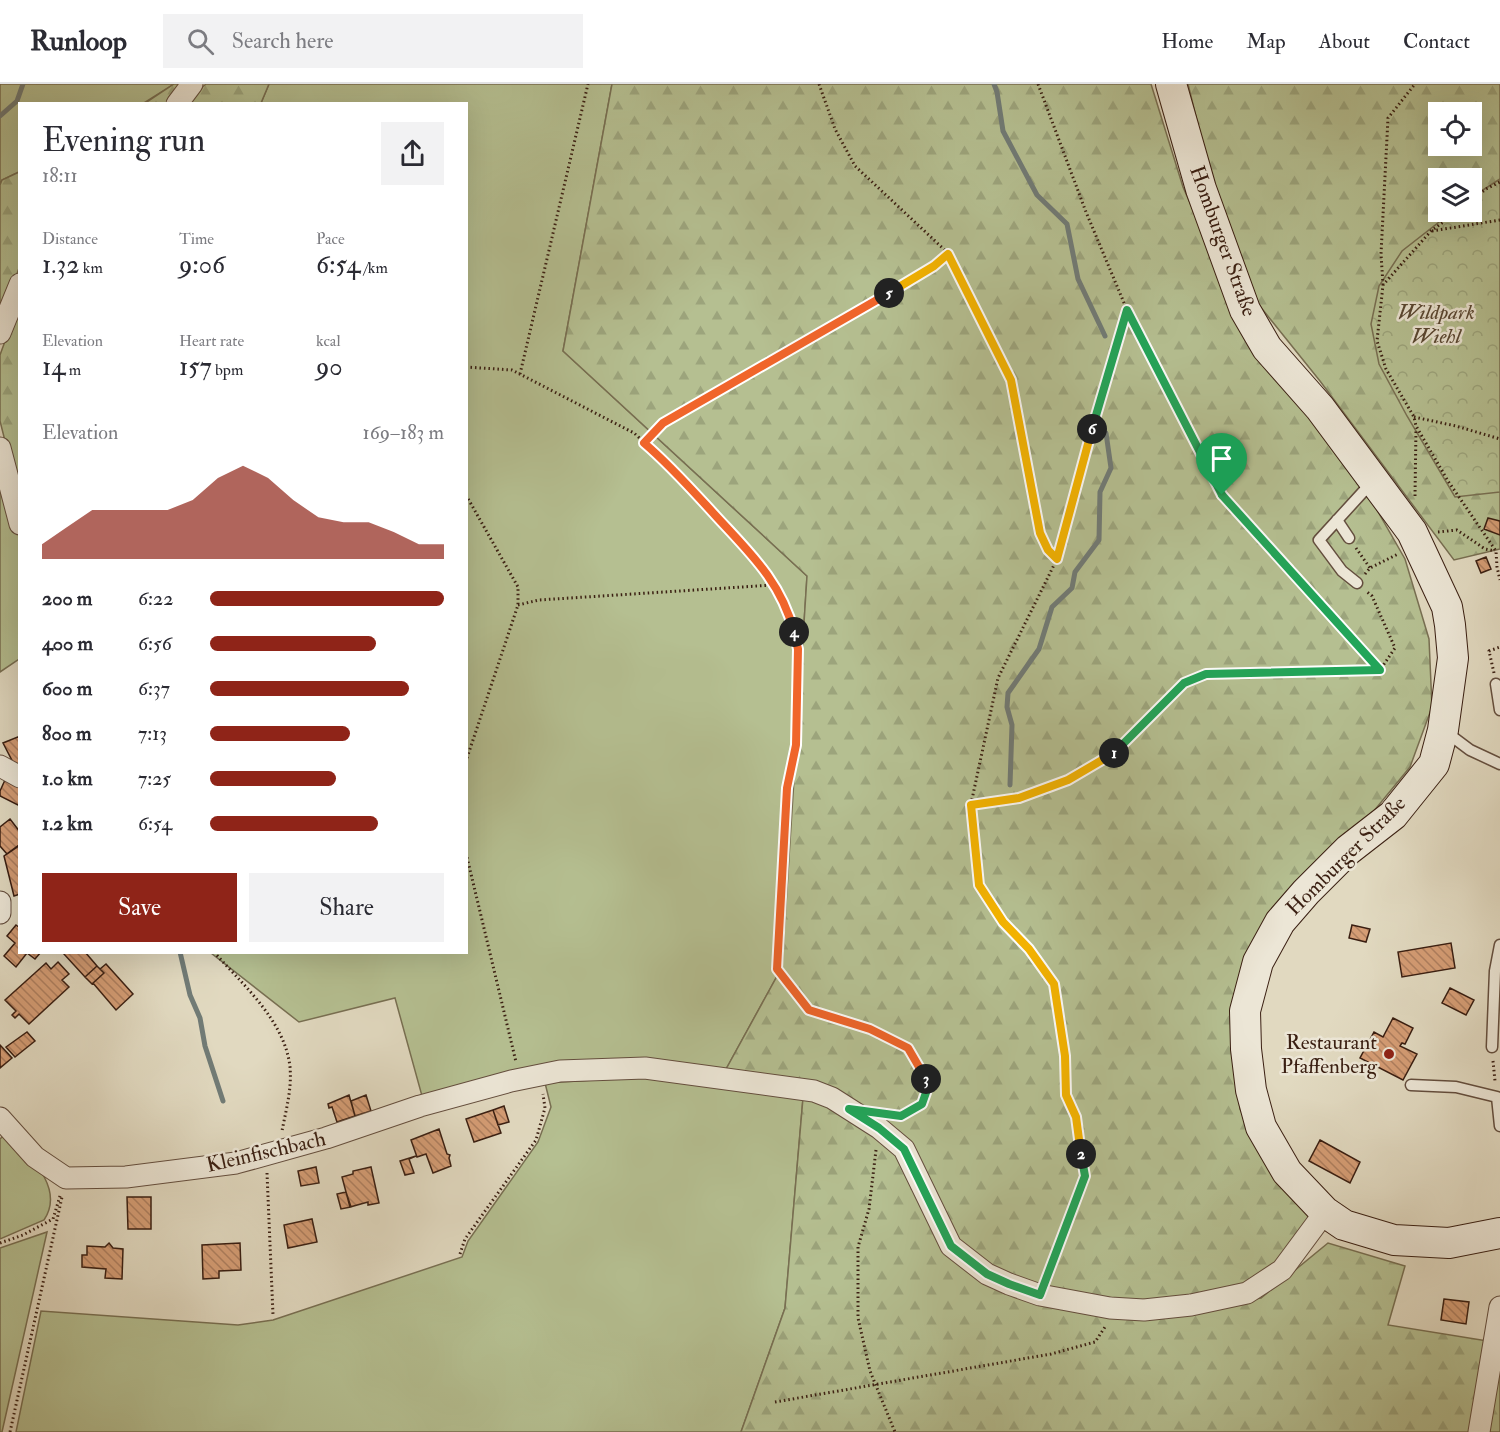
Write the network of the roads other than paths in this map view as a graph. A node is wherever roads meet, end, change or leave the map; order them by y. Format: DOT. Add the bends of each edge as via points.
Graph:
graph roads {
  1 [pos="192,84"];
  2 [pos="1171,84"];
  3 [pos="178,102"];
  4 [pos="18,289"];
  5 [pos="0,333"];
  6 [pos="0,448"];
  7 [pos="1374,480"];
  8 [pos="18,516"];
  9 [pos="1337,520"];
  10 [pos="1349,538"];
  11 [pos="1357,583"];
  12 [pos="1498,687"];
  13 [pos="1500,710"];
  14 [pos="1443,730"];
  15 [pos="1500,761"];
  16 [pos="0,766"];
  17 [pos="18,776"];
  18 [pos="0,902"];
  19 [pos="0,913"];
  20 [pos="1500,945"];
  21 [pos="1492,1047"];
  22 [pos="1411,1085"];
  23 [pos="0,1119"];
  24 [pos="1500,1126"];
  25 [pos="1325,1212"];
  26 [pos="1500,1233"];
  27 [pos="1500,1307"];
  28 [pos="1479,1432"];
  1 -- 3 [label="street"];
  2 -- 7 [label="main road, Homburger Straße" via="1200,189 1245,310 1267,348 1320,408"];
  4 -- 5 [label="street"];
  6 -- 8 [label="street"];
  7 -- 9 [label="lane"];
  7 -- 14 [label="main road, Homburger Straße" via="1415,539 1447,607 1453,658"];
  9 -- 10 [label="lane"];
  9 -- 11 [label="lane" via="1319,540 1342,571"];
  12 -- 13 [label="lane"];
  14 -- 15 [label="lane" via="1470,750"];
  14 -- 25 [label="main road, Homburger Straße" via="1434,764 1393,814 1348,850 1280,921 1258,962 1245,1011 1251,1090 1261,1127 1287,1172"];
  16 -- 17 [label="street"];
  18 -- 19 [label="street"];
  20 -- 21 [label="lane"];
  22 -- 24 [label="lane" via="1456,1088 1497,1097"];
  23 -- 25 [label="street, Kleinfischbach" via="35,1157 66,1178 126,1177 237,1163 420,1106 560,1071 645,1068 814,1091 885,1121 904,1149 951,1246 987,1274 1040,1295 1110,1308 1144,1310 1191,1305 1247,1293 1282,1270"];
  25 -- 26 [label="main road, Homburger Straße" via="1344,1225 1394,1240 1449,1243"];
  27 -- 28 [label="street"];
}
